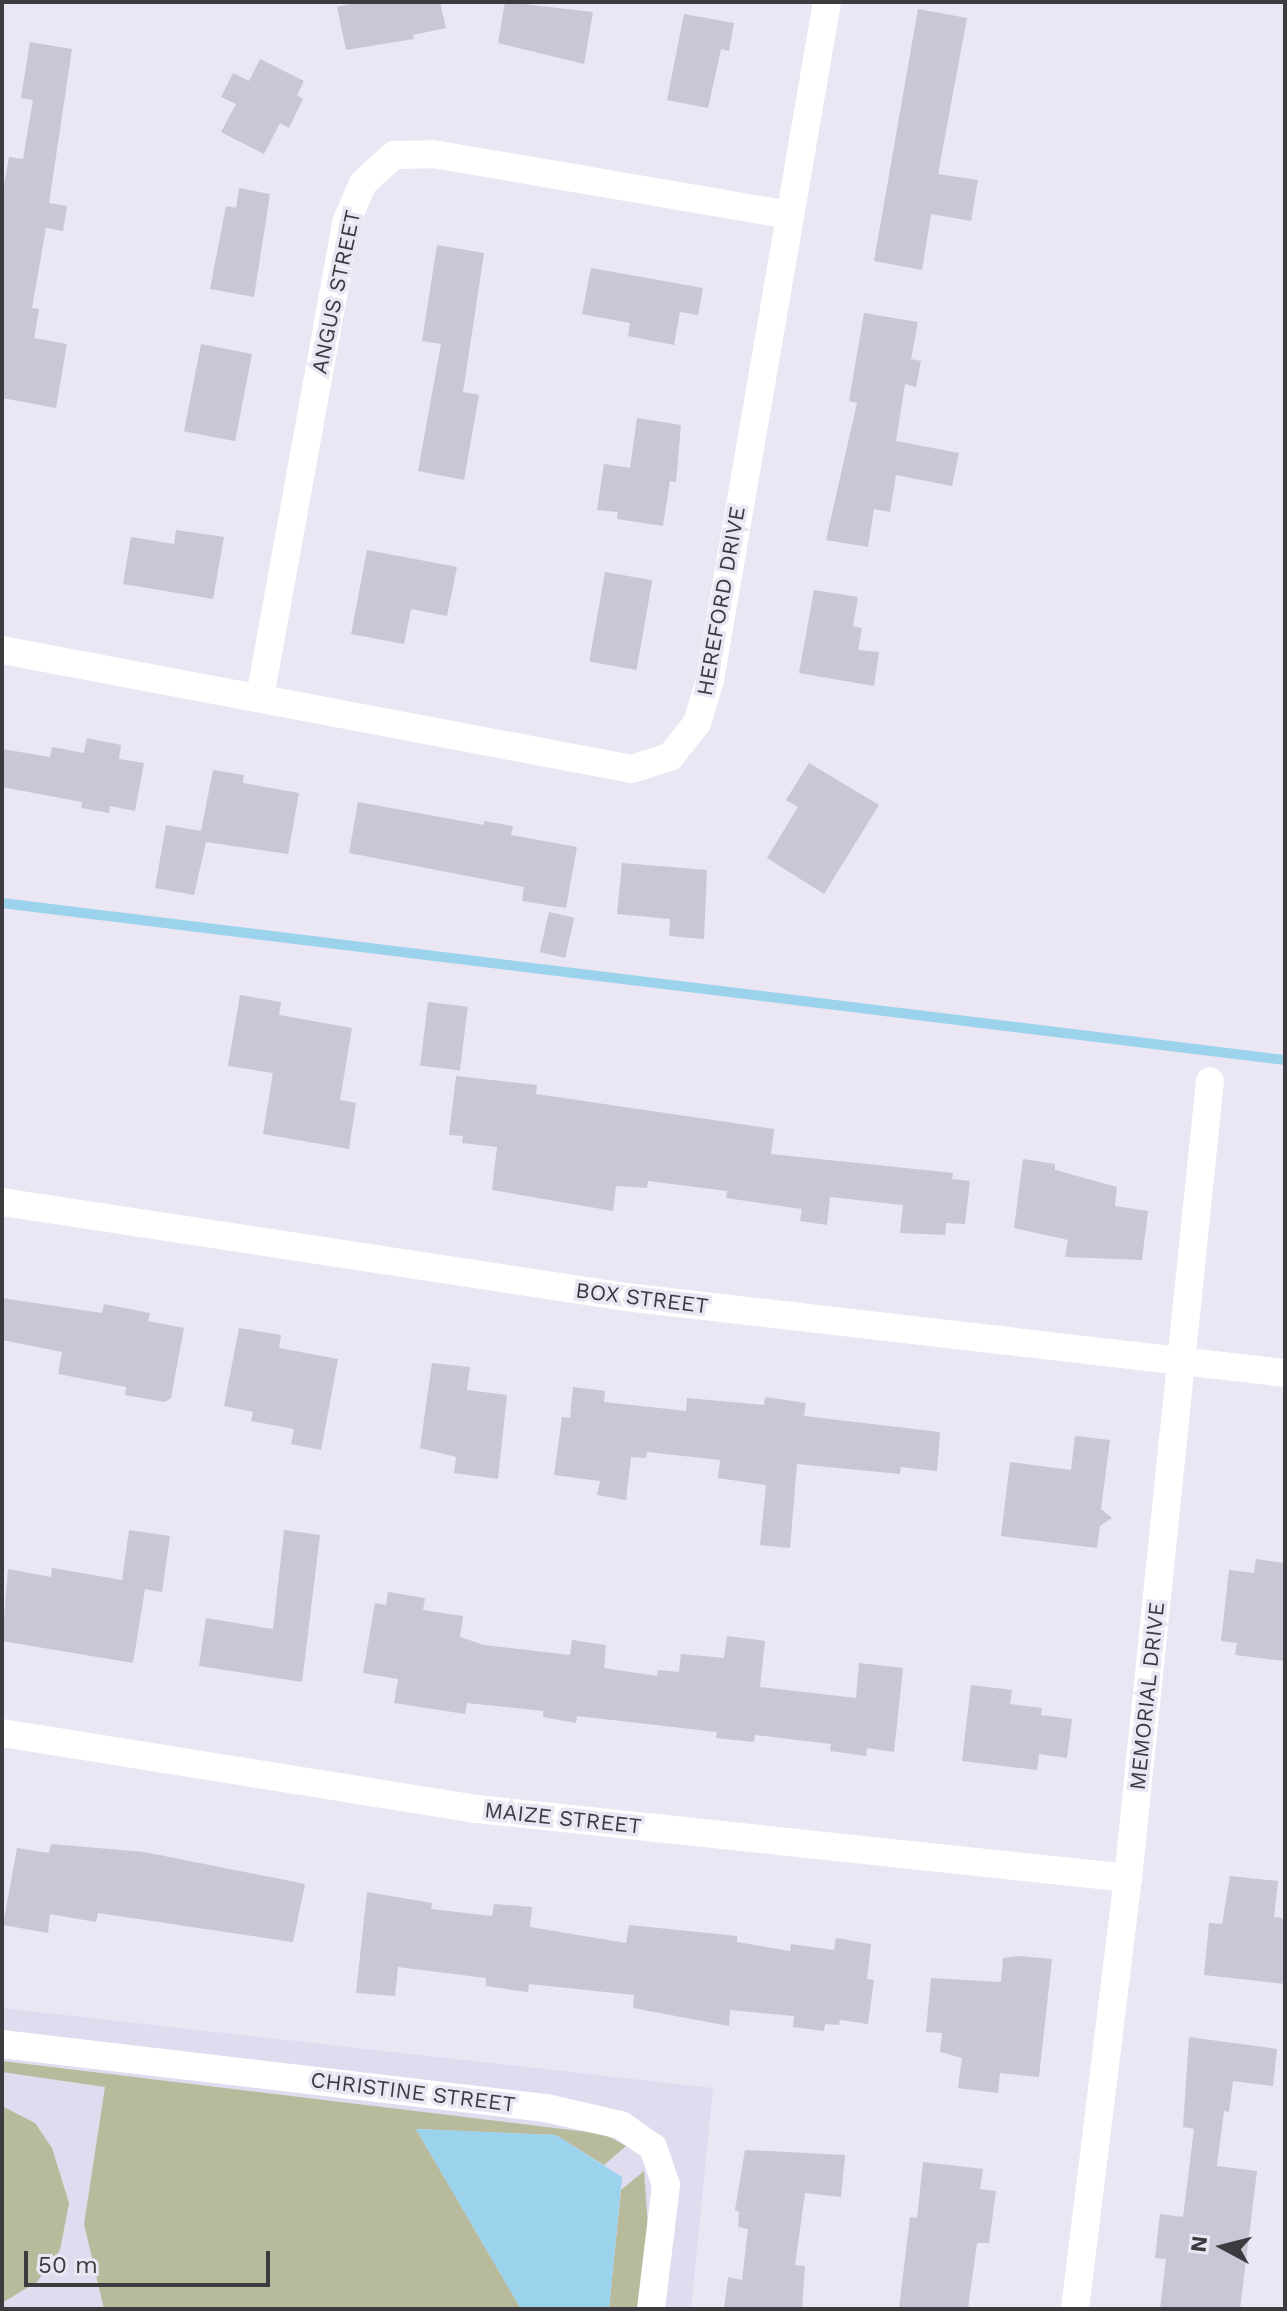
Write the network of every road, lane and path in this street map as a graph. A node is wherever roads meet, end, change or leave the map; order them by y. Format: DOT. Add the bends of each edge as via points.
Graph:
graph roads {
  1 [pos="827,2"];
  2 [pos="790,215"];
  3 [pos="2,650"];
  4 [pos="260,697"];
  5 [pos="1210,1081"];
  6 [pos="2,1202"];
  7 [pos="1182,1359"];
  8 [pos="1285,1373"];
  9 [pos="2,1733"];
  10 [pos="1128,1878"];
  11 [pos="2,2044"];
  12 [pos="651,2309"];
  13 [pos="1075,2309"];
  1 -- 2 [label="street, HEREFORD DRIVE"];
  2 -- 4 [label="street, ANGUS STREET" via="433,154 394,155 363,183 346,223"];
  2 -- 4 [label="street, HEREFORD DRIVE" via="710,680 697,723 670,757 632,769 395,728"];
  3 -- 4 [label="street, HEREFORD DRIVE"];
  5 -- 7 [label="street, MEMORIAL DRIVE"];
  6 -- 7 [label="street, BOX STREET" via="626,1297"];
  7 -- 8 [label="street, BOX STREET"];
  7 -- 10 [label="street, MEMORIAL DRIVE"];
  9 -- 10 [label="street, MAIZE STREET" via="461,1807"];
  10 -- 13 [label="street, MEMORIAL DRIVE"];
  11 -- 12 [label="street, CHRISTINE STREET" via="546,2108 621,2125 653,2147 666,2185"];
}
